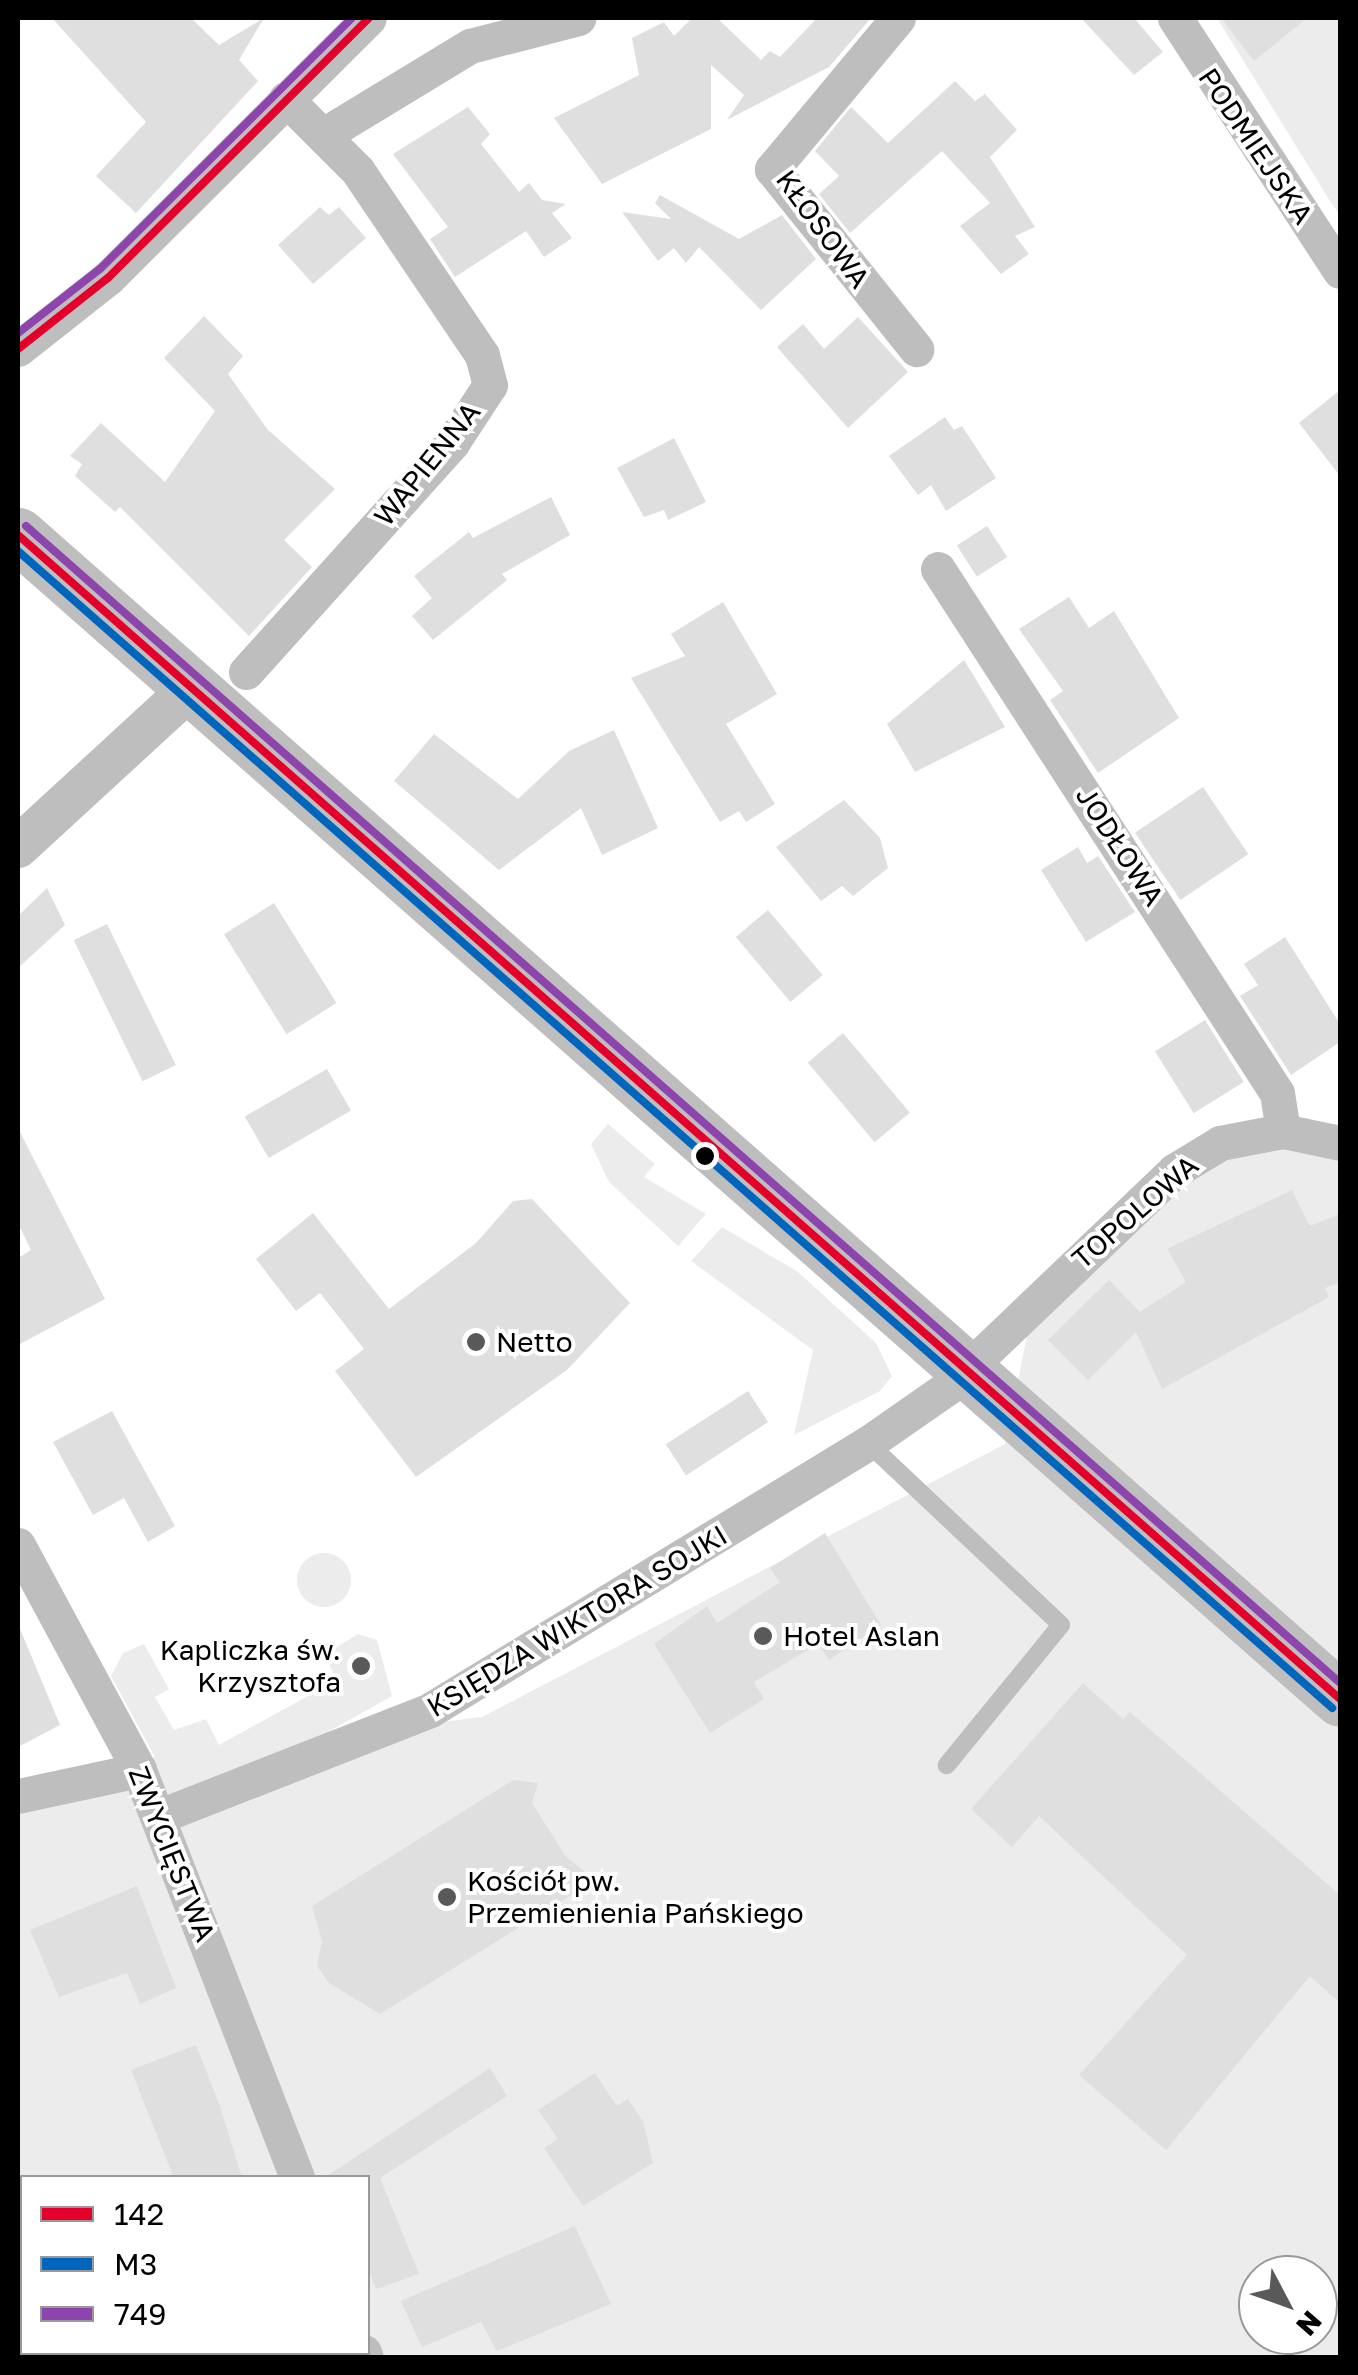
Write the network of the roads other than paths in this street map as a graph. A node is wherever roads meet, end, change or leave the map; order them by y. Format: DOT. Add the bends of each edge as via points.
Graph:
graph roads {
  1 [pos="369,18"];
  2 [pos="898,18"];
  3 [pos="1176,18"];
  4 [pos="566,19"];
  5 [pos="286,99"];
  6 [pos="325,134"];
  7 [pos="1340,271"];
  8 [pos="18,349"];
  9 [pos="916,350"];
  10 [pos="18,535"];
  11 [pos="938,569"];
  12 [pos="246,672"];
  13 [pos="192,688"];
  14 [pos="18,847"];
  15 [pos="1283,1131"];
  16 [pos="1340,1143"];
  17 [pos="964,1370"];
  18 [pos="868,1443"];
  19 [pos="18,1545"];
  20 [pos="1340,1699"];
  21 [pos="948,1764"];
  22 [pos="140,1770"];
  23 [pos="18,1796"];
  24 [pos="160,1816"];
  25 [pos="296,2175"];
  1 -- 5 [label="street"];
  2 -- 9 [label="street, KŁOSOWA" via="772,169"];
  3 -- 7 [label="street, PODMIEJSKA"];
  4 -- 6 [label="street" via="470,46"];
  5 -- 6 [label="street, WAPIENNA"];
  5 -- 8 [label="street" via="108,278"];
  6 -- 12 [label="street, WAPIENNA" via="482,355 490,385 452,443"];
  10 -- 13 [label="highway"];
  11 -- 15 [label="street, JODŁOWA" via="1278,1093"];
  13 -- 14 [label="street"];
  13 -- 17 [label="highway"];
  15 -- 16 [label="street, TOPOLOWA"];
  15 -- 17 [label="street, TOPOLOWA" via="1220,1142 1174,1171"];
  17 -- 18 [label="street, KSIĘDZA WIKTORA SOJKI"];
  17 -- 20 [label="highway"];
  18 -- 21 [label="lane" via="1060,1625"];
  18 -- 24 [label="street, KSIĘDZA WIKTORA SOJKI" via="430,1710"];
  19 -- 22 [label="street, ZWYCIĘSTWA"];
  22 -- 23 [label="street"];
  22 -- 24 [label="street, ZWYCIĘSTWA"];
  24 -- 25 [label="street, ZWYCIĘSTWA"];
}
